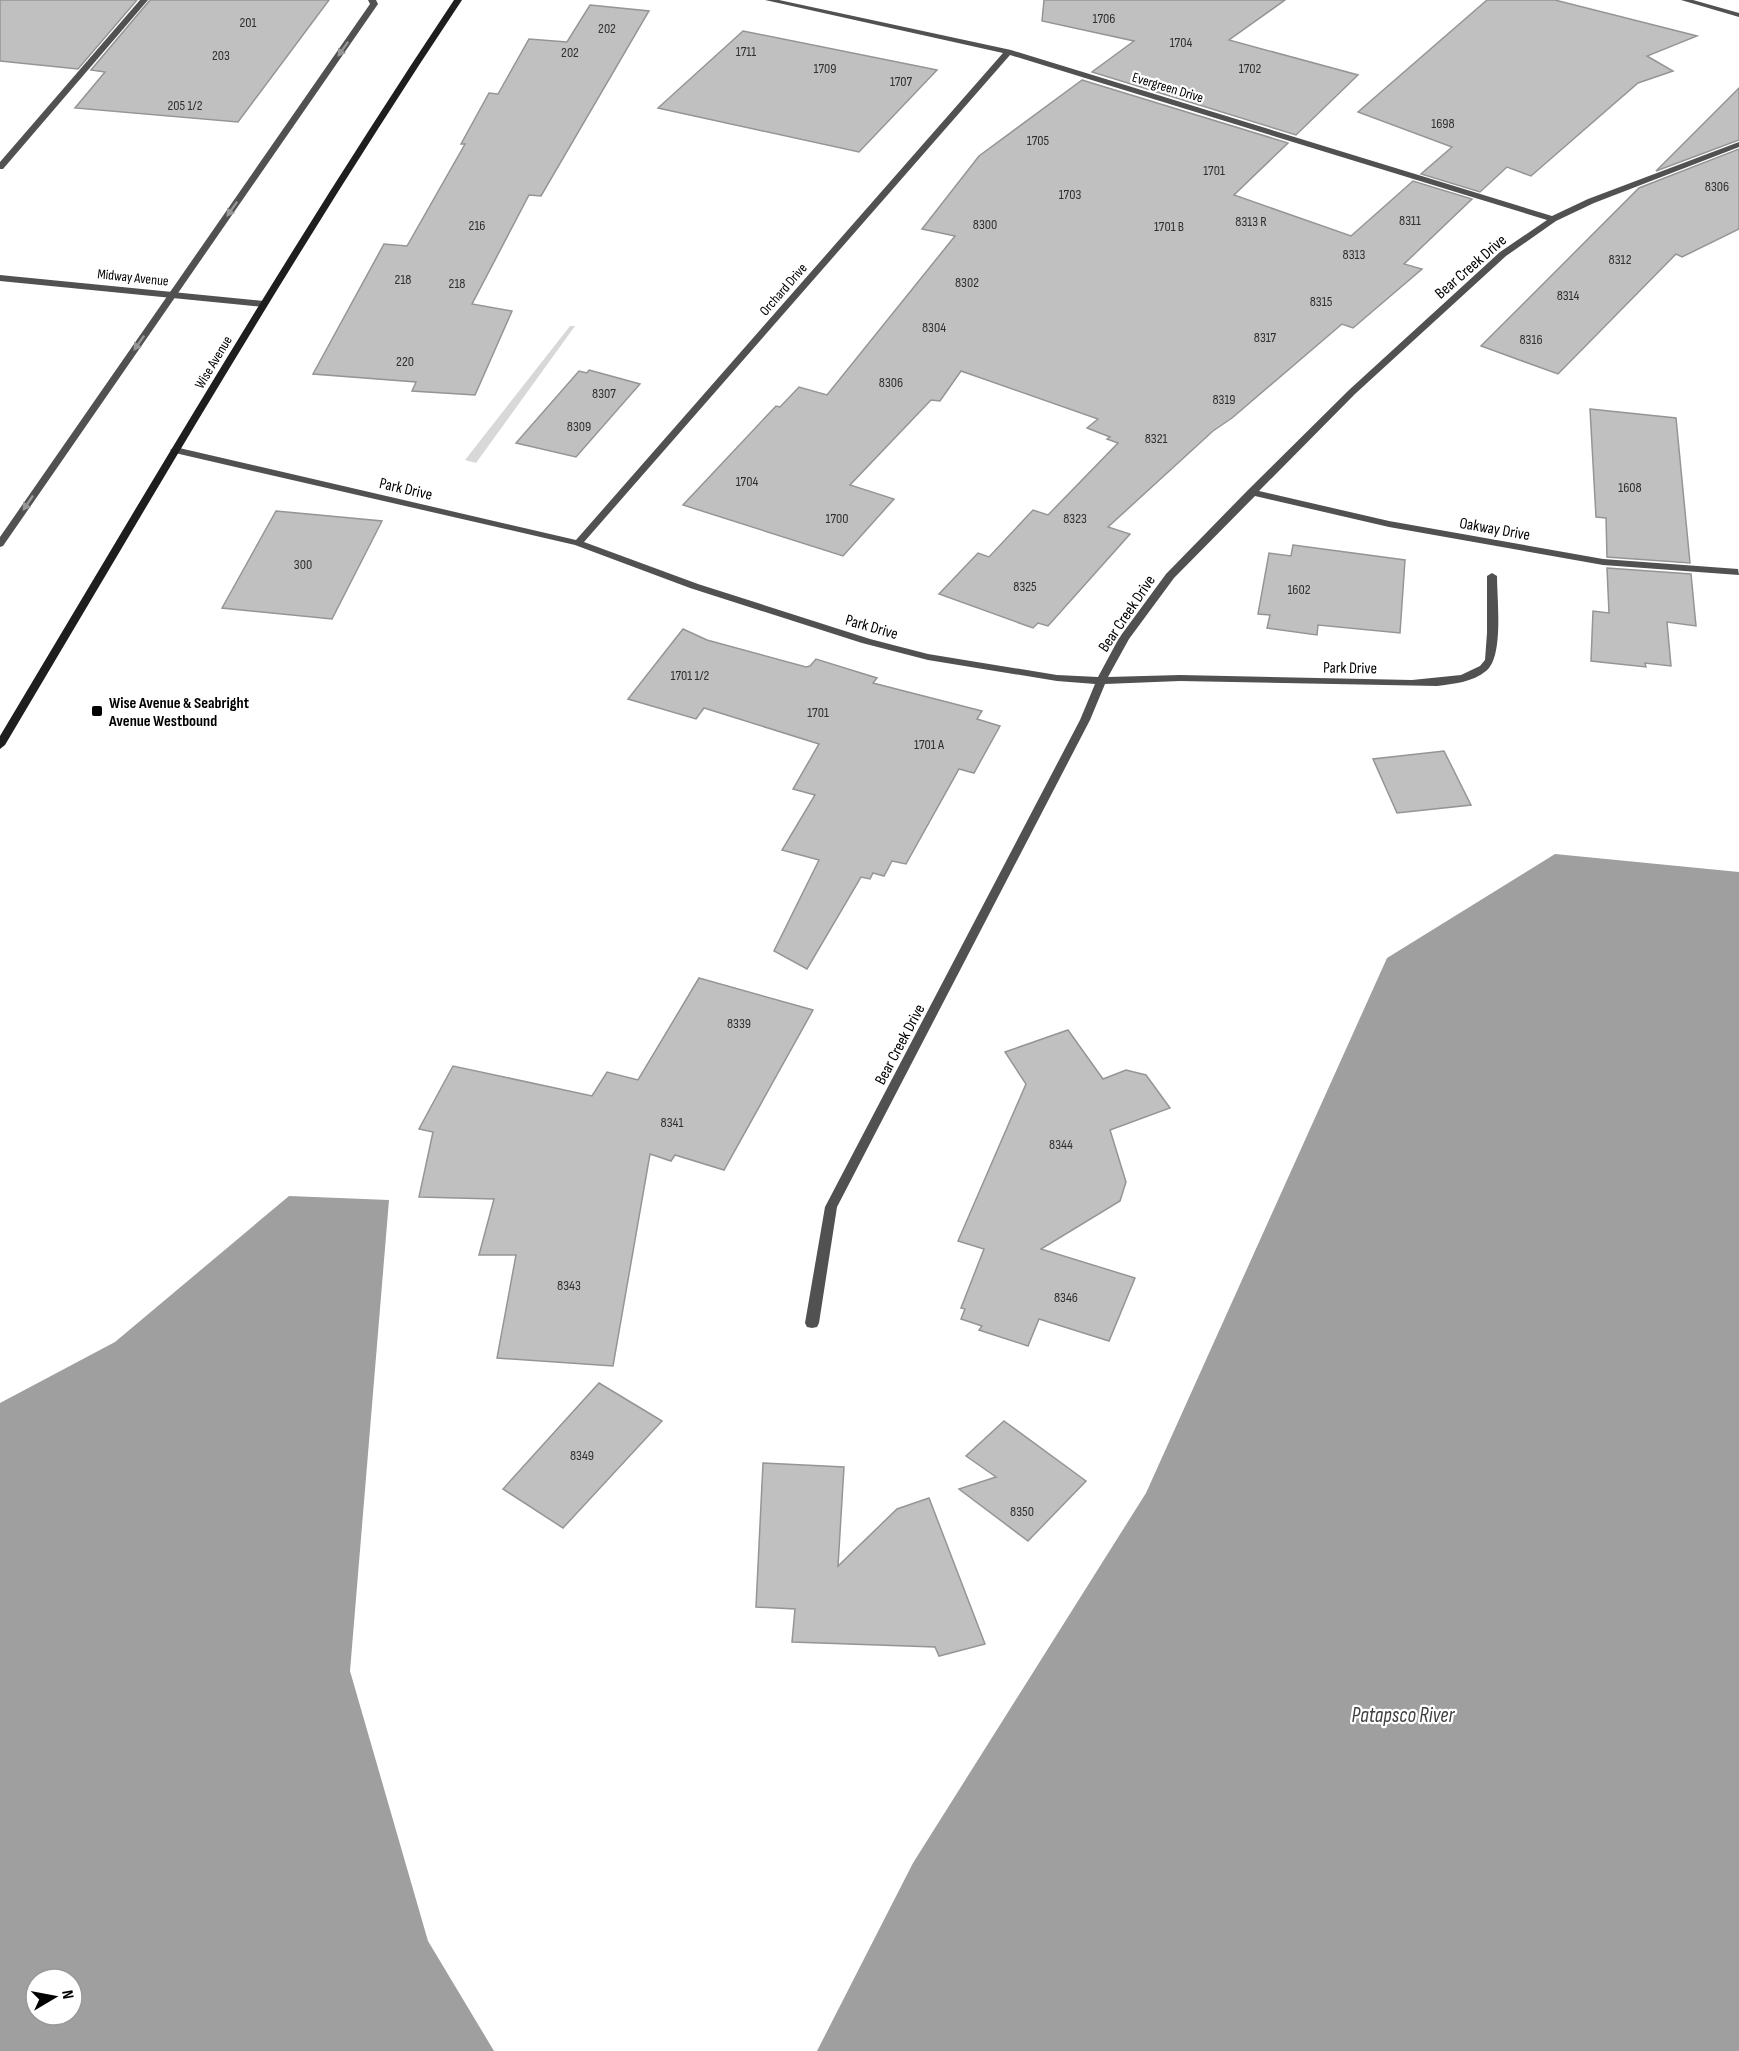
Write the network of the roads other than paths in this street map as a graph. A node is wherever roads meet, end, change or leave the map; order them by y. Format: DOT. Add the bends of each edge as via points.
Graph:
graph roads {
  1 [pos="144,0"];
  2 [pos="372,0"];
  3 [pos="458,0"];
  4 [pos="769,0"];
  5 [pos="1685,0"];
  6 [pos="1739,15"];
  7 [pos="1008,52"];
  8 [pos="1739,144"];
  9 [pos="0,167"];
  10 [pos="1553,219"];
  11 [pos="0,278"];
  12 [pos="173,295"];
  13 [pos="264,304"];
  14 [pos="176,450"];
  15 [pos="1251,492"];
  16 [pos="578,543"];
  17 [pos="0,544"];
  18 [pos="1738,572"];
  19 [pos="1492,576"];
  20 [pos="1101,681"];
  21 [pos="0,745"];
  22 [pos="812,1323"];
  1 -- 9 [label="street"];
  2 -- 12 [label="street, one-way" via="374,4"];
  3 -- 13 [label="main road, Wise Avenue"];
  4 -- 7 [label="street, Evergreen Drive"];
  5 -- 6 [label="street"];
  7 -- 10 [label="street, Evergreen Drive"];
  7 -- 16 [label="street, Orchard Drive"];
  8 -- 10 [label="street, Bear Creek Drive"];
  10 -- 15 [label="street, Bear Creek Drive" via="1503,254 1352,392"];
  11 -- 12 [label="street, Midway Avenue"];
  12 -- 13 [label="street, Midway Avenue"];
  12 -- 17 [label="street, one-way"];
  13 -- 14 [label="main road, Wise Avenue"];
  14 -- 16 [label="street, Park Drive"];
  14 -- 21 [label="main road, Wise Avenue"];
  15 -- 18 [label="street, Oakway Drive" via="1389,524 1603,562"];
  15 -- 20 [label="street, Bear Creek Drive" via="1170,576 1124,638"];
  16 -- 20 [label="street, Park Drive" via="694,586 886,647 993,668"];
  19 -- 20 [label="street, Park Drive" via="1491,660 1482,670 1464,678 1422,683 1180,678"];
  20 -- 22 [label="street, Bear Creek Drive" via="1085,720 831,1207"];
}
